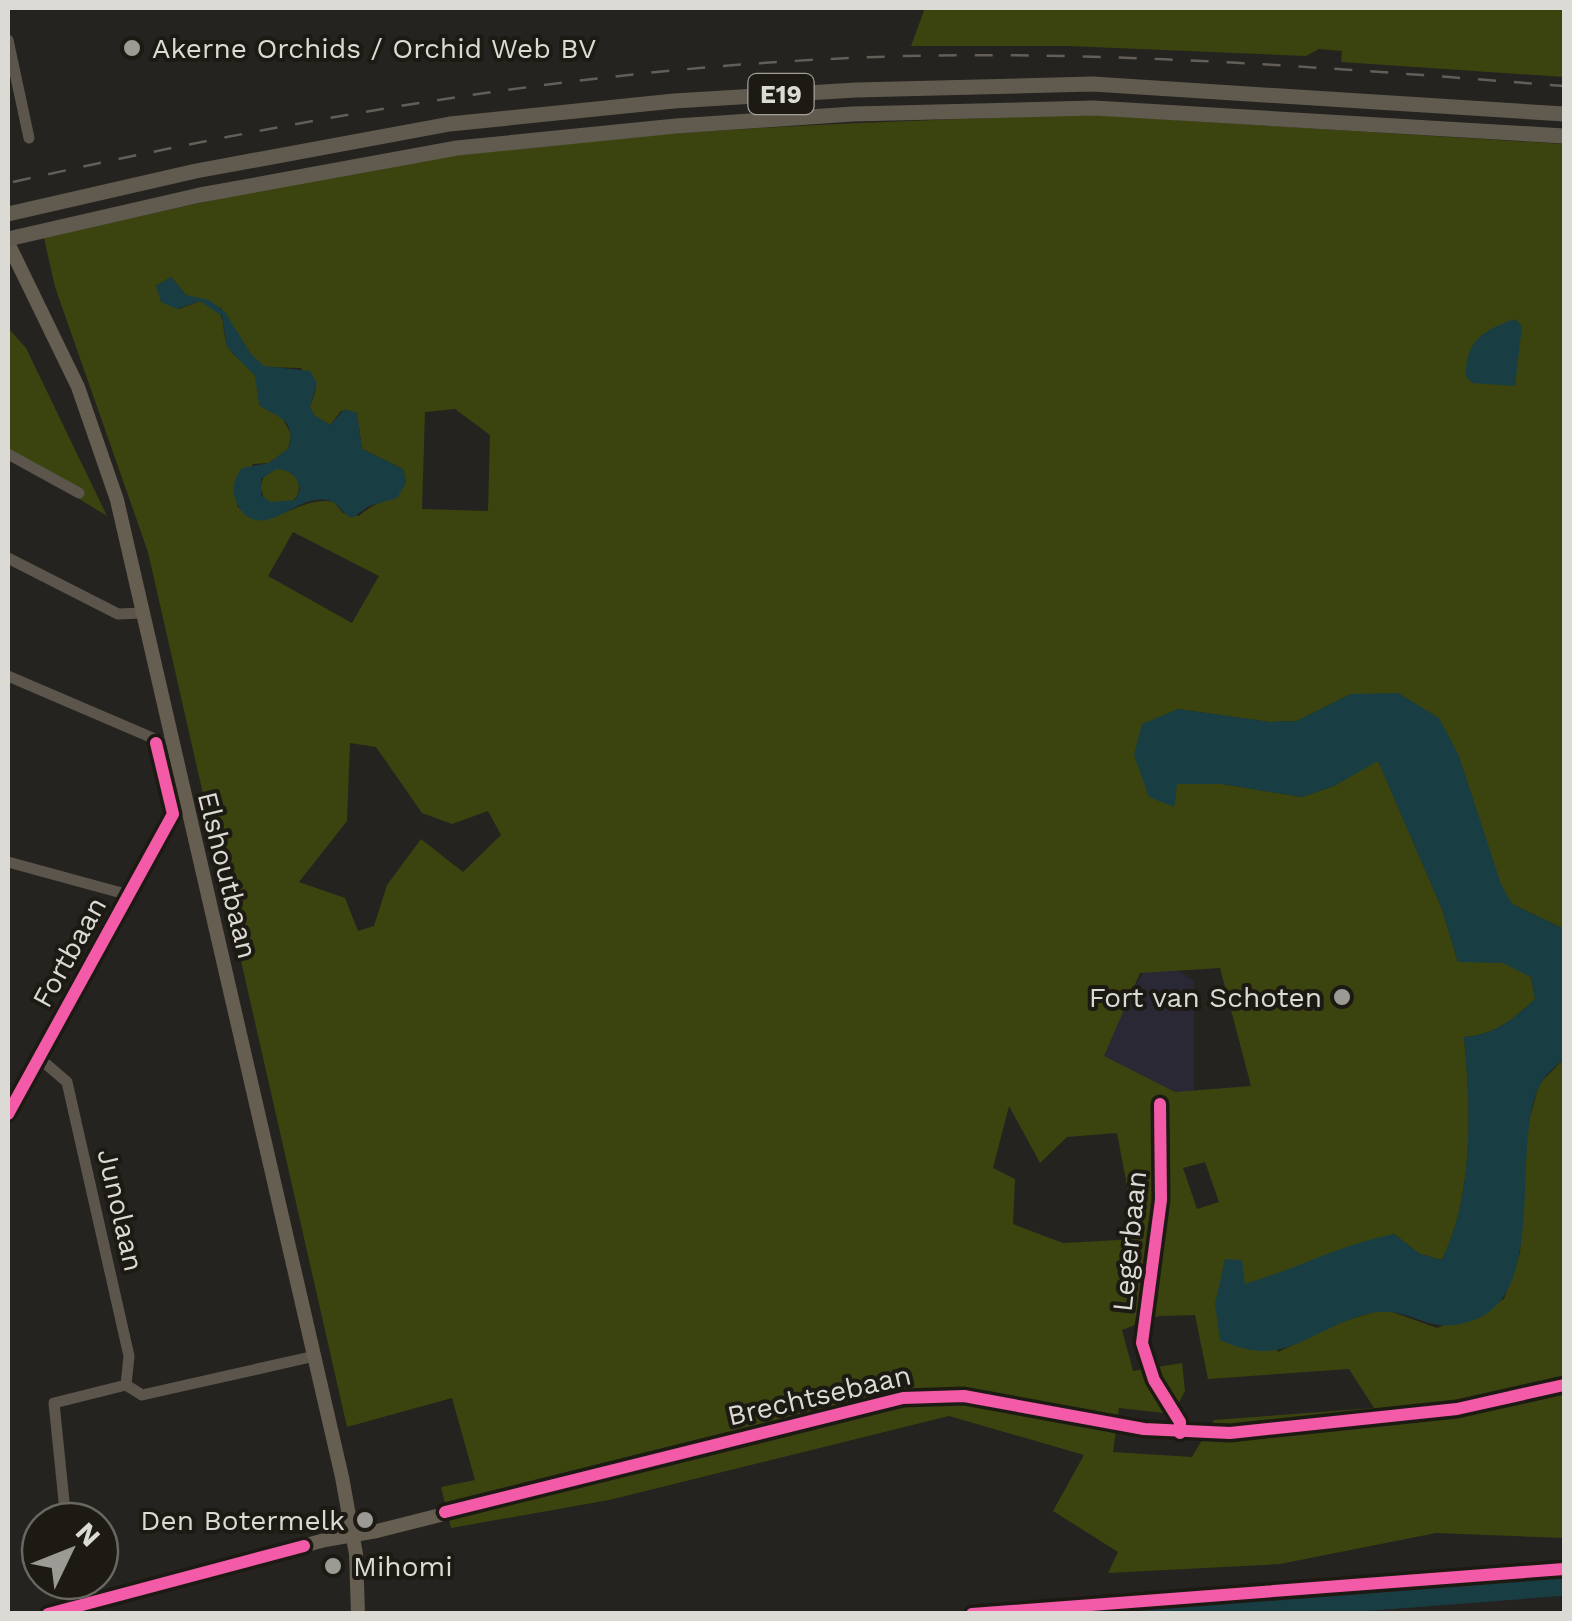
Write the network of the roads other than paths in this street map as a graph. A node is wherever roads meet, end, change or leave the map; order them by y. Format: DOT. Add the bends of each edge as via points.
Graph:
graph roads {
  1 [pos="8,40"];
  2 [pos="1564,114"];
  3 [pos="1564,136"];
  4 [pos="30,138"];
  5 [pos="8,214"];
  6 [pos="8,241"];
  7 [pos="8,454"];
  8 [pos="79,493"];
  9 [pos="8,558"];
  10 [pos="142,614"];
  11 [pos="8,676"];
  12 [pos="164,742"];
  13 [pos="8,862"];
  14 [pos="129,895"];
  15 [pos="39,1058"];
  16 [pos="1160,1104"];
  17 [pos="8,1114"];
  18 [pos="315,1356"];
  19 [pos="126,1384"];
  20 [pos="1564,1385"];
  21 [pos="1180,1433"];
  22 [pos="64,1501"];
  23 [pos="353,1535"];
  24 [pos="48,1614"];
  25 [pos="358,1614"];
  1 -- 4 [label="street"];
  2 -- 5 [label="highway, E19" via="1093,84 856,90 450,124 196,170"];
  3 -- 6 [label="highway, E19" via="1094,108 794,118 457,148 200,195"];
  6 -- 10 [label="main road, Elshoutbaan" via="94,430"];
  7 -- 8 [label="street"];
  9 -- 10 [label="street" via="118,614"];
  10 -- 12 [label="main road, Elshoutbaan"];
  11 -- 12 [label="street"];
  12 -- 14 [label="street, Fortbaan" via="173,814"];
  12 -- 18 [label="main road, Elshoutbaan"];
  13 -- 14 [label="street"];
  14 -- 15 [label="street, Fortbaan"];
  15 -- 17 [label="street, Fortbaan"];
  15 -- 19 [label="street, Junolaan" via="66,1082 129,1356"];
  16 -- 21 [label="street, Legerbaan" via="1161,1200 1142,1343"];
  18 -- 19 [label="street" via="142,1394"];
  18 -- 23 [label="main road, Elshoutbaan"];
  19 -- 22 [label="street" via="54,1403"];
  20 -- 21 [label="main road, Brechtsebaan" via="1457,1408"];
  21 -- 23 [label="main road, Brechtsebaan" via="964,1396 903,1398"];
  23 -- 24 [label="main road, Brechtsebaan"];
  23 -- 25 [label="main road, Elshoutbaan"];
}
